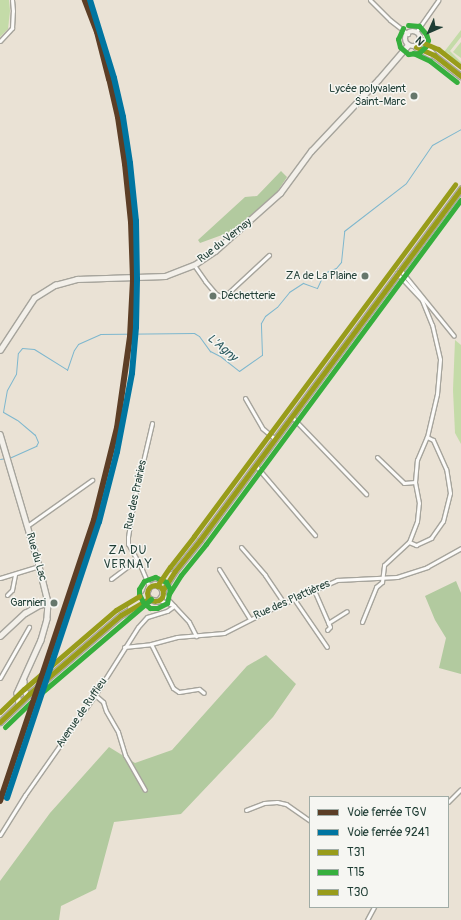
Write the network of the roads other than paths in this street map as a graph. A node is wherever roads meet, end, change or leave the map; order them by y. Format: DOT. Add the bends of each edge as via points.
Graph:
graph roads {
  1 [pos="12,0"];
  2 [pos="370,0"];
  3 [pos="438,0"];
  4 [pos="416,32"];
  5 [pos="408,34"];
  6 [pos="421,40"];
  7 [pos="0,41"];
  8 [pos="408,45"];
  9 [pos="416,47"];
  10 [pos="434,55"];
  11 [pos="461,76"];
  12 [pos="461,188"];
  13 [pos="269,255"];
  14 [pos="194,265"];
  15 [pos="398,272"];
  16 [pos="454,336"];
  17 [pos="0,350"];
  18 [pos="245,398"];
  19 [pos="292,417"];
  20 [pos="152,423"];
  21 [pos="0,434"];
  22 [pos="427,437"];
  23 [pos="275,439"];
  24 [pos="377,457"];
  25 [pos="256,466"];
  26 [pos="92,480"];
  27 [pos="415,482"];
  28 [pos="366,494"];
  29 [pos="27,526"];
  30 [pos="315,535"];
  31 [pos="409,542"];
  32 [pos="241,547"];
  33 [pos="461,548"];
  34 [pos="136,560"];
  35 [pos="39,566"];
  36 [pos="219,569"];
  37 [pos="175,571"];
  38 [pos="15,574"];
  39 [pos="0,578"];
  40 [pos="111,579"];
  41 [pos="382,579"];
  42 [pos="158,585"];
  43 [pos="149,586"];
  44 [pos="314,590"];
  45 [pos="163,592"];
  46 [pos="146,594"];
  47 [pos="7,595"];
  48 [pos="149,599"];
  49 [pos="294,599"];
  50 [pos="159,600"];
  51 [pos="48,603"];
  52 [pos="284,603"];
  53 [pos="174,606"];
  54 [pos="347,611"];
  55 [pos="121,615"];
  56 [pos="250,619"];
  57 [pos="362,622"];
  58 [pos="328,623"];
  59 [pos="29,627"];
  60 [pos="327,630"];
  61 [pos="0,636"];
  62 [pos="196,636"];
  63 [pos="151,644"];
  64 [pos="124,647"];
  65 [pos="327,647"];
  66 [pos="0,678"];
  67 [pos="24,679"];
  68 [pos="204,693"];
  69 [pos="28,695"];
  70 [pos="95,695"];
  71 [pos="19,703"];
  72 [pos="0,722"];
  73 [pos="461,789"];
  74 [pos="145,790"];
  75 [pos="449,801"];
  76 [pos="246,810"];
  77 [pos="309,820"];
  78 [pos="0,835"];
  79 [pos="373,908"];
  80 [pos="367,920"];
  1 -- 7 [label="street" via="12,28"];
  2 -- 5 [label="street"];
  3 -- 4 [label="street"];
  4 -- 5 [label="street"];
  4 -- 6 [label="street"];
  5 -- 8 [label="street" via="405,40"];
  6 -- 9 [label="street"];
  6 -- 10 [label="street"];
  8 -- 9 [label="street"];
  8 -- 14 [label="street, Rue du Vernay" via="311,151 280,193 230,239"];
  9 -- 10 [label="street"];
  10 -- 11 [label="street"];
  12 -- 15 [label="main road"];
  13 -- 14 [label="street" via="228,293 221,296 216,294"];
  14 -- 17 [label="street, Rue du Vernay" via="156,278 77,279 55,285 34,298"];
  15 -- 16 [label="street" via="402,272"];
  15 -- 19 [label="main road"];
  15 -- 22 [label="street" via="422,300 432,325 440,359 437,394"];
  18 -- 23 [label="street" via="262,428"];
  19 -- 23 [label="main road"];
  19 -- 28 [label="street"];
  20 -- 34 [label="street, Rue des Prairies" via="128,532 128,544"];
  21 -- 29 [label="street, Rue du Lac"];
  22 -- 27 [label="street" via="417,460"];
  22 -- 31 [label="street" via="433,440 446,469 450,493 443,521 431,538 416,545"];
  23 -- 25 [label="main road"];
  24 -- 27 [label="street" via="404,483"];
  25 -- 30 [label="street"];
  25 -- 37 [label="main road"];
  26 -- 29 [label="street"];
  27 -- 31 [label="street" via="419,503 417,521"];
  29 -- 35 [label="street, Rue du Lac"];
  31 -- 41 [label="street" via="384,565"];
  32 -- 52 [label="street"];
  33 -- 41 [label="street, Rue des Plattières" via="418,571"];
  34 -- 40 [label="street"];
  34 -- 43 [label="street, Rue des Prairies"];
  35 -- 38 [label="street"];
  35 -- 51 [label="street, Rue du Lac"];
  36 -- 56 [label="street"];
  37 -- 42 [label="main road"];
  37 -- 45 [label="main road"];
  38 -- 39 [label="street"];
  38 -- 47 [label="street" via="12,590"];
  41 -- 44 [label="street, Rue des Plattières" via="337,580"];
  41 -- 57 [label="street" via="376,587"];
  42 -- 43 [label="main road"];
  42 -- 45 [label="main road"];
  43 -- 46 [label="main road"];
  44 -- 49 [label="street, Rue des Plattières"];
  44 -- 58 [label="street"];
  45 -- 50 [label="main road"];
  45 -- 53 [label="street"];
  46 -- 48 [label="main road"];
  46 -- 55 [label="main road"];
  48 -- 50 [label="main road"];
  48 -- 55 [label="main road"];
  49 -- 52 [label="street, Rue des Plattières"];
  49 -- 65 [label="street"];
  50 -- 53 [label="street"];
  51 -- 61 [label="street" via="25,613"];
  51 -- 67 [label="street, Rue du Lac" via="41,640"];
  52 -- 56 [label="street, Rue des Plattières"];
  53 -- 62 [label="street" via="189,622"];
  53 -- 64 [label="street, Avenue de Ruffieu" via="143,620"];
  54 -- 58 [label="street"];
  55 -- 69 [label="main road"];
  56 -- 62 [label="street, Rue des Plattières" via="224,633"];
  58 -- 60 [label="street" via="330,627"];
  59 -- 66 [label="street"];
  62 -- 63 [label="street, Rue des Plattières" via="177,637"];
  63 -- 64 [label="street, Rue des Plattières"];
  63 -- 68 [label="street" via="173,688 179,692 199,689"];
  64 -- 70 [label="street, Avenue de Ruffieu"];
  67 -- 69 [label="street" via="24,688"];
  67 -- 71 [label="street, Rue du Lac" via="18,693"];
  69 -- 71 [label="main road"];
  70 -- 74 [label="street" via="103,702 118,732 125,754"];
  70 -- 78 [label="street, Avenue de Ruffieu"];
  71 -- 72 [label="main road"];
  73 -- 75 [label="street"];
  76 -- 77 [label="street" via="264,803 277,802 286,804"];
  79 -- 80 [label="street"];
}
